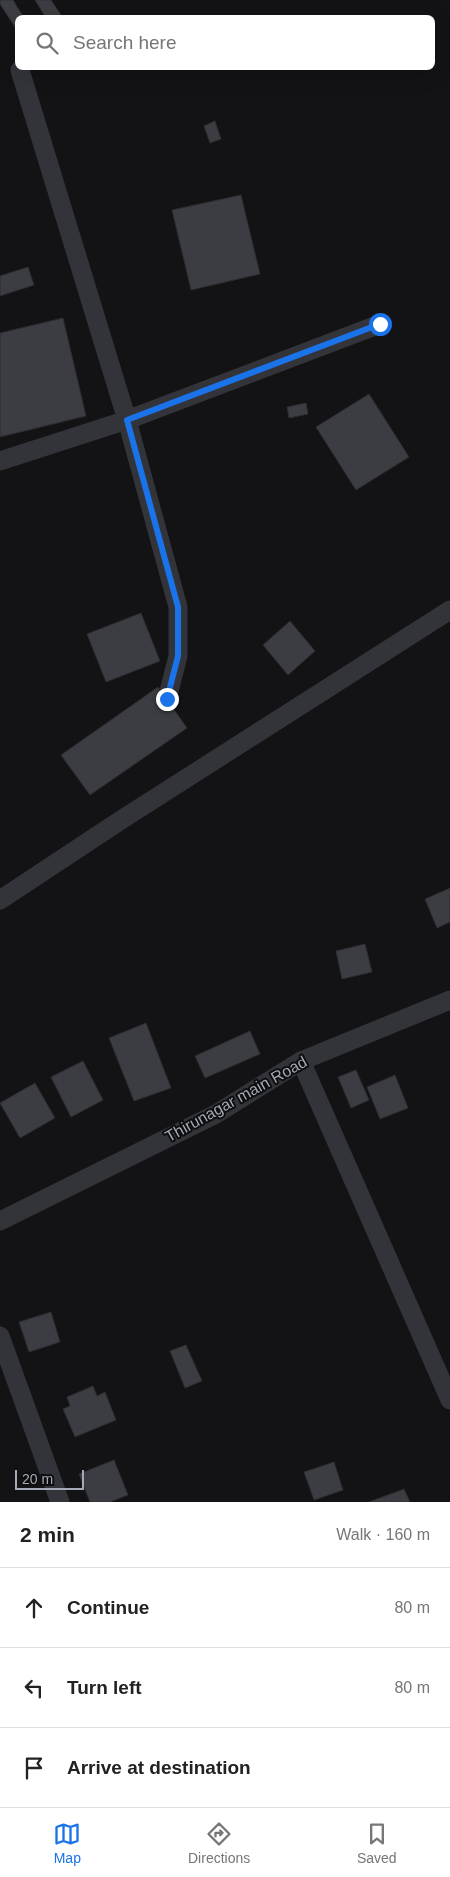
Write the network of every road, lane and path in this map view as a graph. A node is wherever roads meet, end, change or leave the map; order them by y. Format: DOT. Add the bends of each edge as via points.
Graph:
graph roads {
  1 [pos="20,70"];
  2 [pos="380,324"];
  3 [pos="127,420"];
  4 [pos="0,461"];
  5 [pos="450,610"];
  6 [pos="167,699"];
  7 [pos="0,900"];
  8 [pos="450,1000"];
  9 [pos="301,1061"];
  10 [pos="0,1222"];
  11 [pos="0,1336"];
  12 [pos="450,1400"];
  13 [pos="60,1502"];
  1 -- 3 [label="street"];
  2 -- 3 [label="street"];
  3 -- 4 [label="street"];
  3 -- 6 [label="street" via="178,607 178,656"];
  5 -- 7 [label="street"];
  8 -- 9 [label="street, Thirunagar main Road"];
  9 -- 10 [label="street, Thirunagar main Road" via="216,1114"];
  9 -- 12 [label="street"];
  11 -- 13 [label="street"];
}
